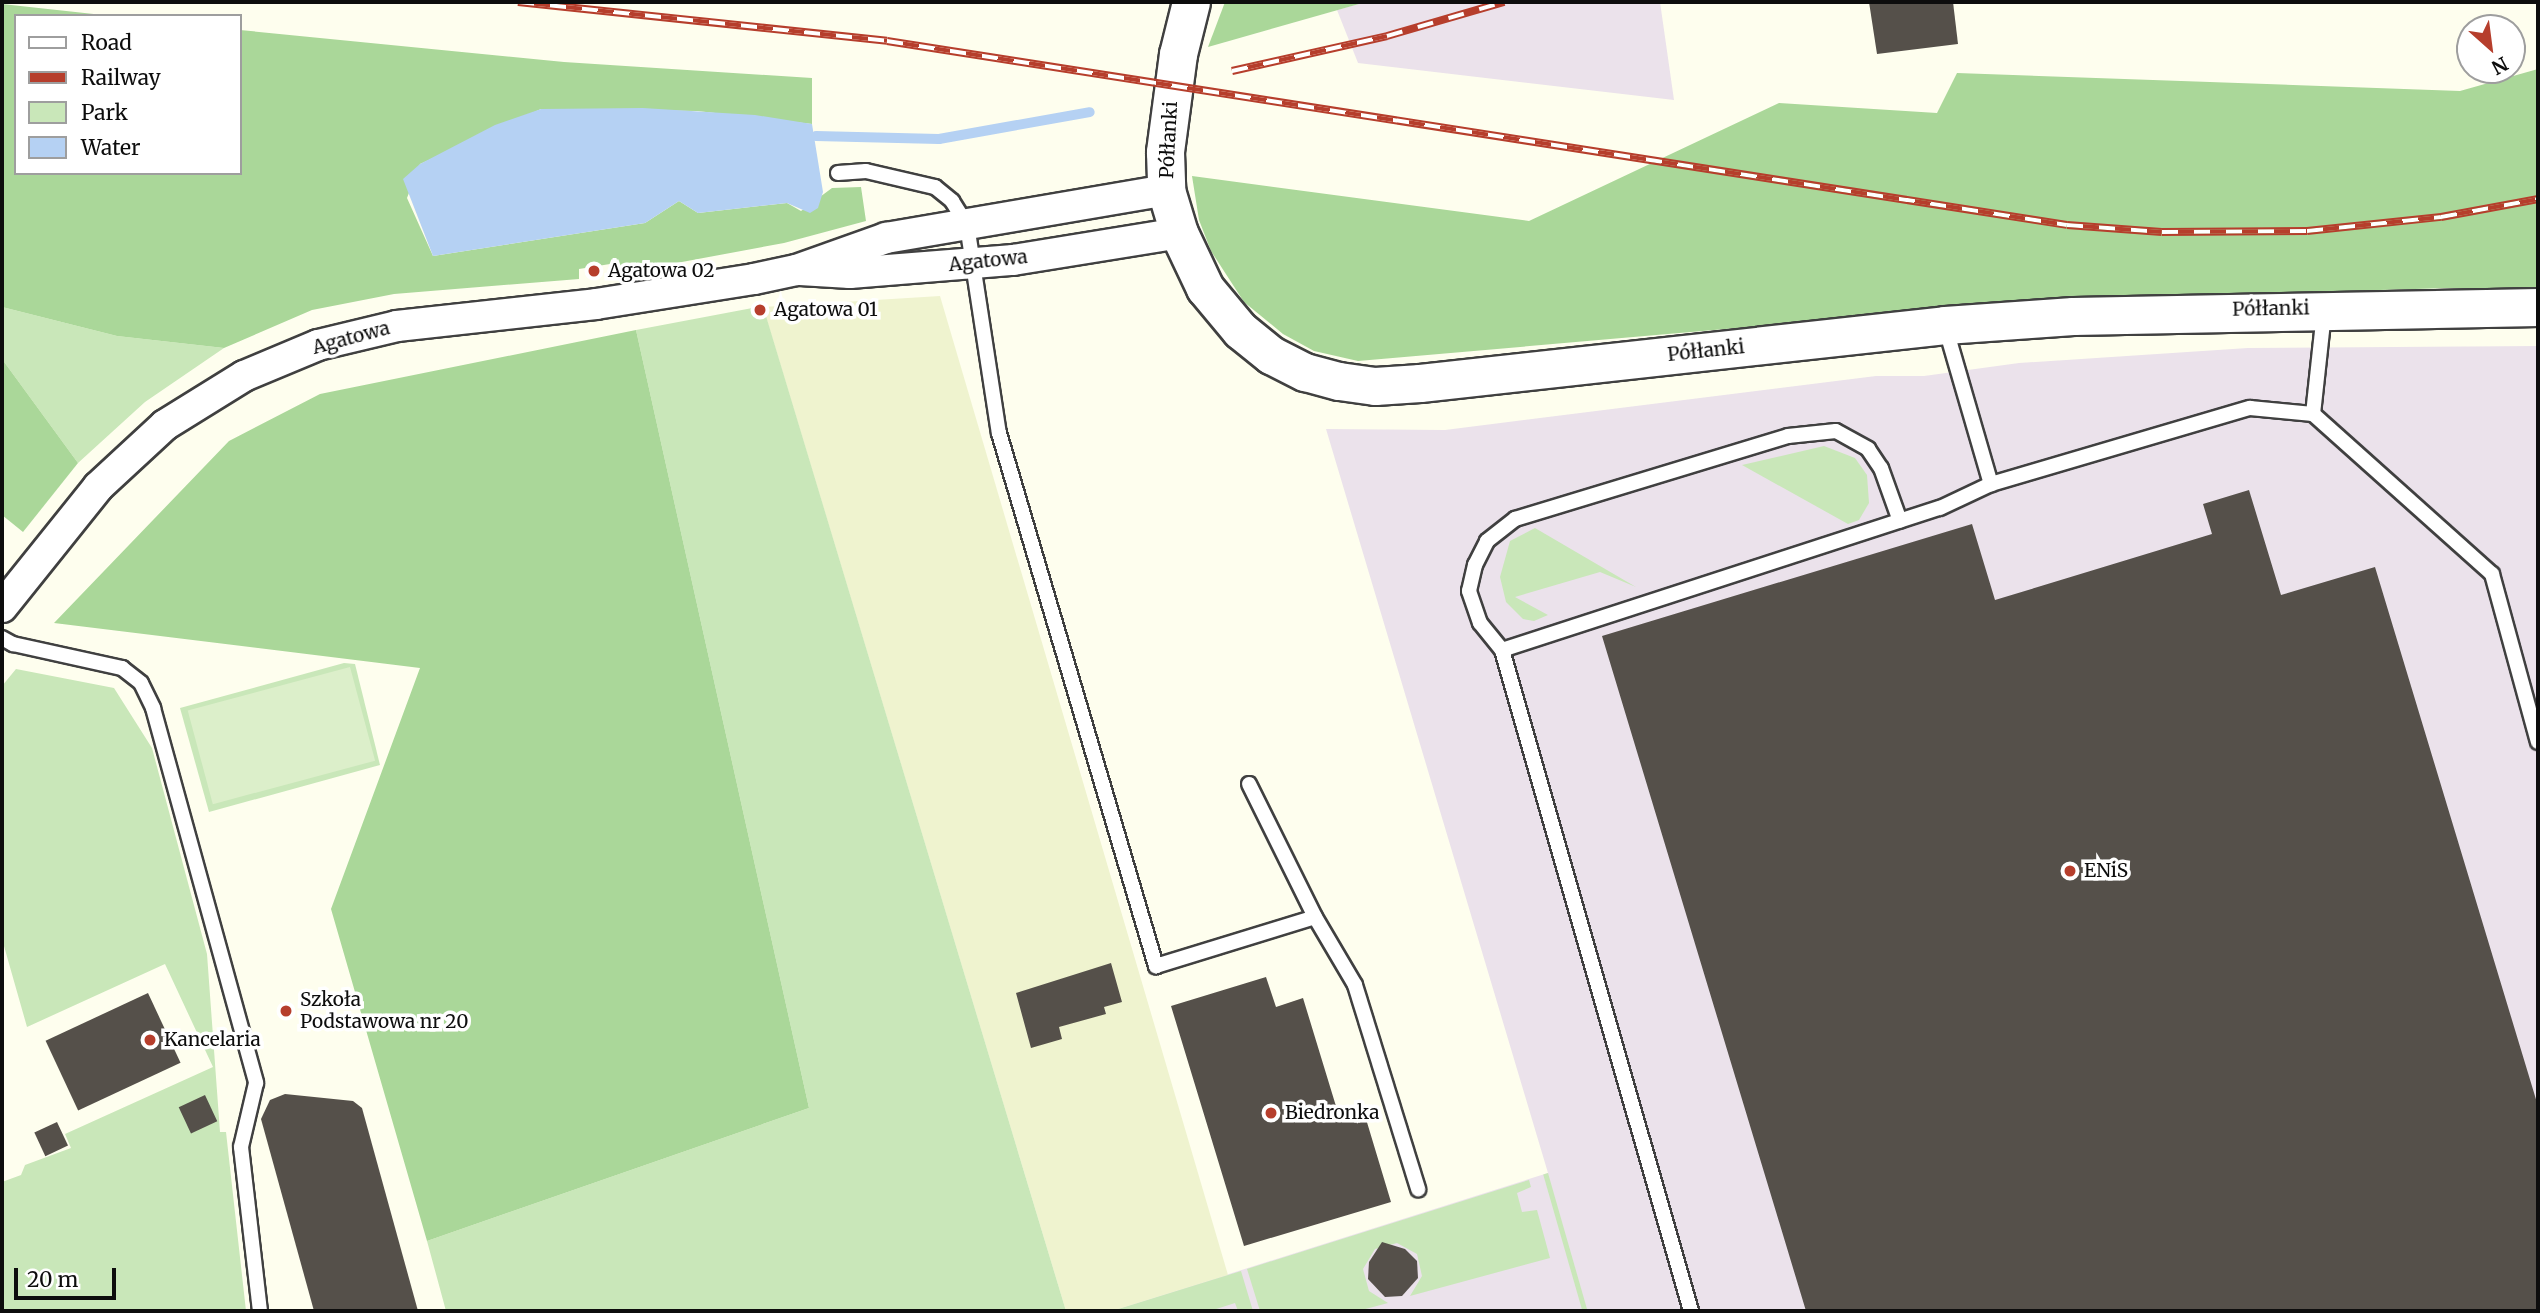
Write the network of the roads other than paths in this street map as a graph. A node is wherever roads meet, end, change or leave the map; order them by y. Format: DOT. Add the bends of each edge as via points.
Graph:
graph roads {
  1 [pos="1191,2"];
  2 [pos="838,173"];
  3 [pos="1166,190"];
  4 [pos="967,225"];
  5 [pos="1179,233"];
  6 [pos="973,263"];
  7 [pos="796,270"];
  8 [pos="2538,307"];
  9 [pos="2324,308"];
  10 [pos="1945,325"];
  11 [pos="2313,414"];
  12 [pos="1990,485"];
  13 [pos="1900,521"];
  14 [pos="2,607"];
  15 [pos="2,638"];
  16 [pos="1502,650"];
  17 [pos="2538,742"];
  18 [pos="1249,784"];
  19 [pos="1315,917"];
  20 [pos="1418,1189"];
  21 [pos="260,1311"];
  22 [pos="1691,1311"];
  1 -- 3 [label="street, Półłanki" via="1167,121"];
  2 -- 4 [label="lane" via="866,171 935,187 952,201"];
  3 -- 4 [label="street, Agatowa"];
  3 -- 5 [label="street, Półłanki"];
  4 -- 6 [label="lane"];
  4 -- 7 [label="street, Agatowa" via="886,238"];
  5 -- 6 [label="street, Agatowa"];
  5 -- 10 [label="street, Półłanki" via="1218,305 1271,355 1305,372 1374,386"];
  6 -- 7 [label="street, Agatowa" via="850,273"];
  6 -- 19 [label="lane" via="999,433 1156,966"];
  7 -- 14 [label="street, Agatowa" via="596,304 397,326 279,360 165,425 98,487"];
  8 -- 9 [label="street, Półłanki"];
  9 -- 10 [label="street, Półłanki"];
  9 -- 11 [label="lane"];
  10 -- 12 [label="lane"];
  11 -- 12 [label="lane" via="2250,408"];
  11 -- 17 [label="lane" via="2491,574"];
  12 -- 13 [label="lane"];
  13 -- 16 [label="lane"];
  13 -- 16 [label="lane" via="1881,468 1868,449 1836,431 1788,436 1515,519 1487,541 1469,592 1480,622"];
  15 -- 21 [label="lane" via="122,668 141,682 153,708 256,1083 241,1147"];
  16 -- 22 [label="lane"];
  18 -- 19 [label="lane"];
  19 -- 20 [label="lane" via="1355,985"];
}
